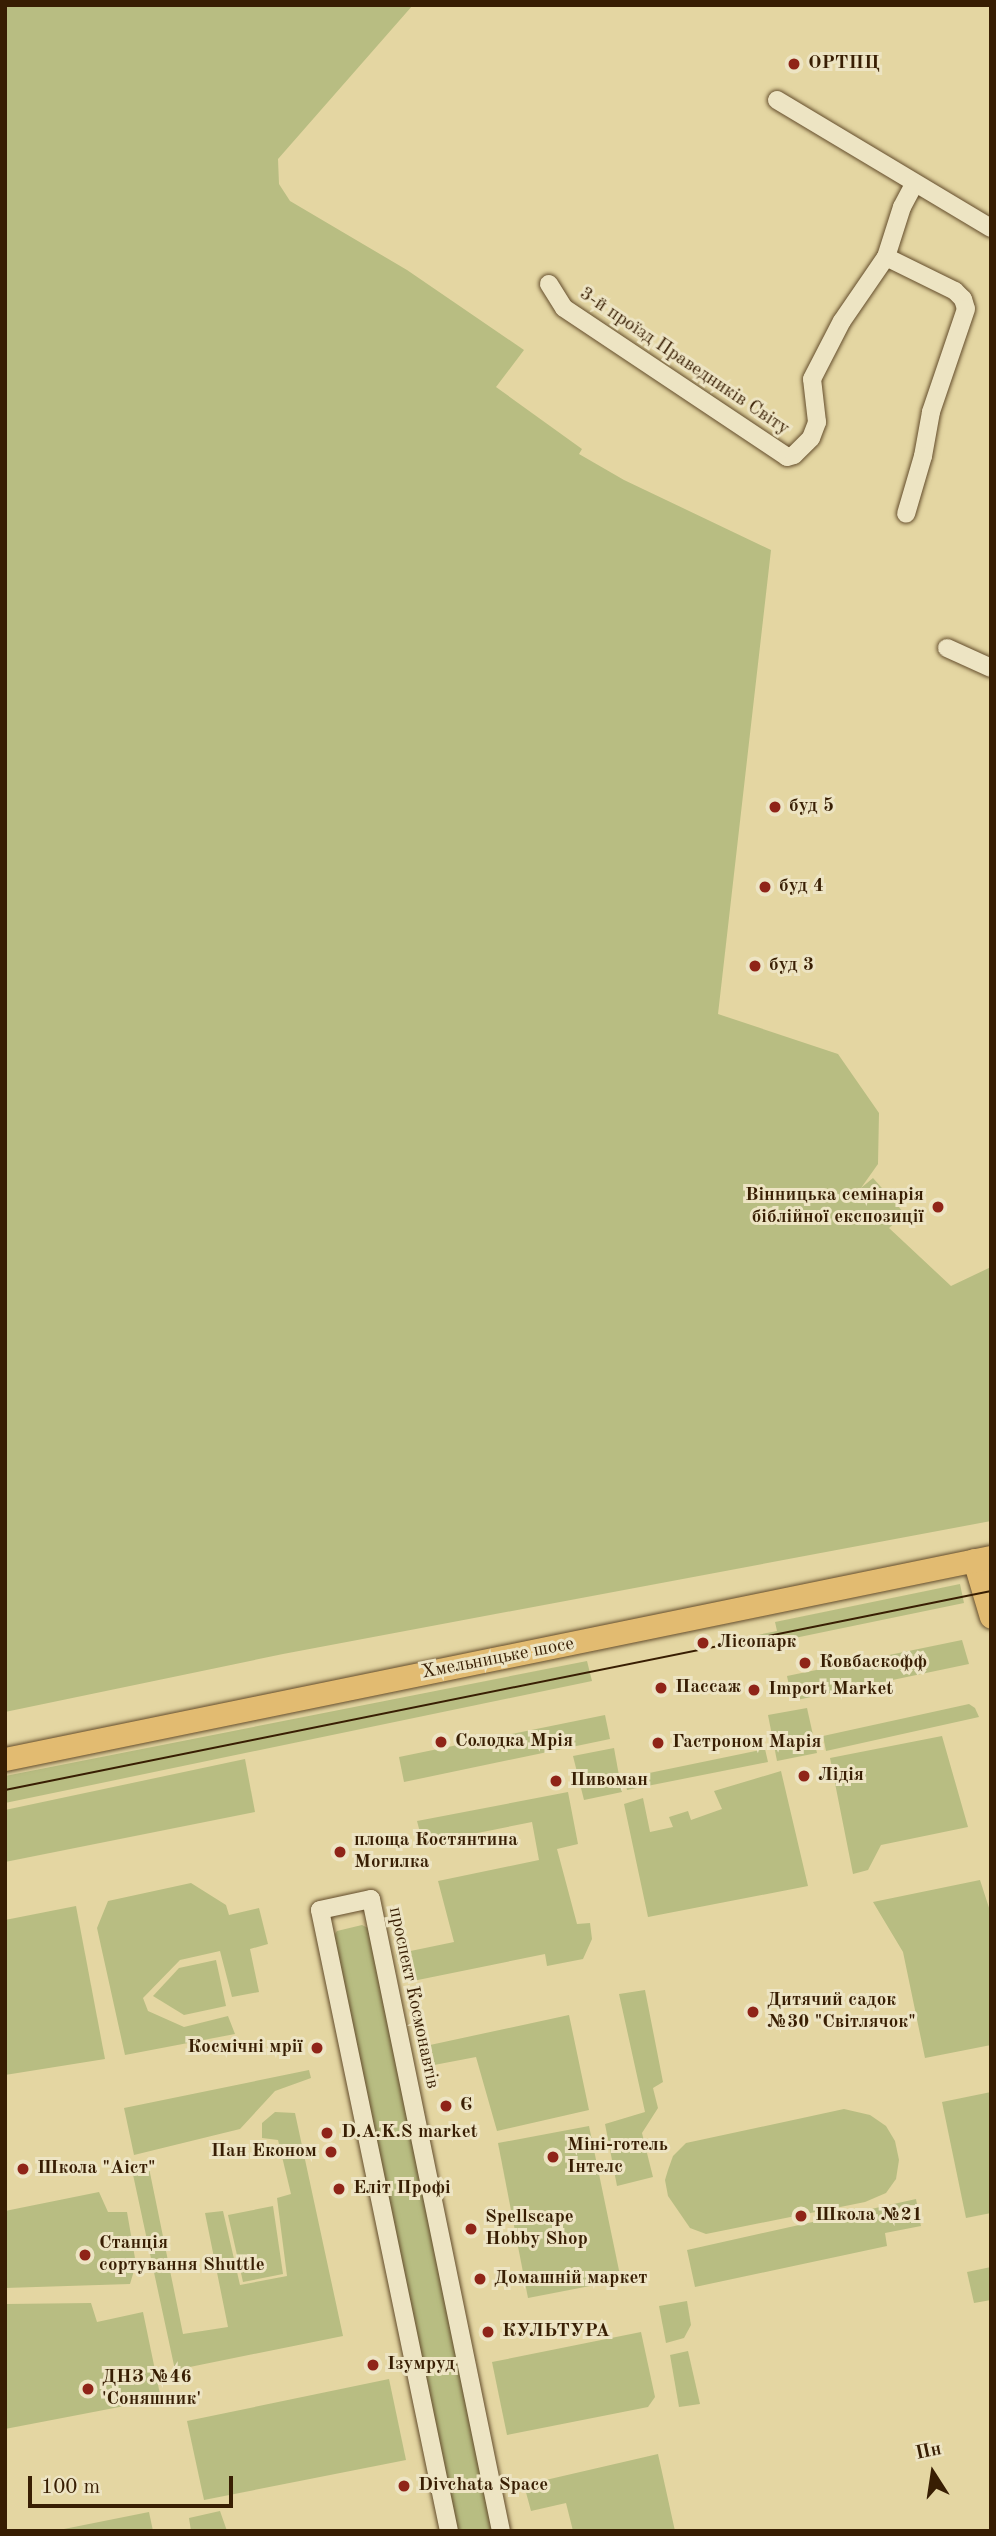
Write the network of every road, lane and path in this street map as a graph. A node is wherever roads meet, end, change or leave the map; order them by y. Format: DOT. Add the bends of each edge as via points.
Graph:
graph roads {
  1 [pos="777,100"];
  2 [pos="914,184"];
  3 [pos="991,228"];
  4 [pos="886,257"];
  5 [pos="549,284"];
  6 [pos="906,514"];
  7 [pos="947,648"];
  8 [pos="991,668"];
  9 [pos="983,1558"];
  10 [pos="991,1617"];
  11 [pos="5,1759"];
  12 [pos="449,2531"];
  13 [pos="501,2531"];
  1 -- 2 [label="street"];
  2 -- 3 [label="street"];
  2 -- 4 [label="street, 3-й проїзд Праведників Світу"];
  4 -- 5 [label="street, 3-й проїзд Праведників Світу" via="842,321 812,379 817,422 811,438 787,457 564,308"];
  4 -- 6 [label="street" via="955,291 966,309 931,412"];
  7 -- 8 [label="street"];
  9 -- 10 [label="main road"];
  9 -- 11 [label="main road, Хмельницьке шосе"];
  12 -- 13 [label="street, проспект Космонавтів" via="320,1910 371,1899"];
}
